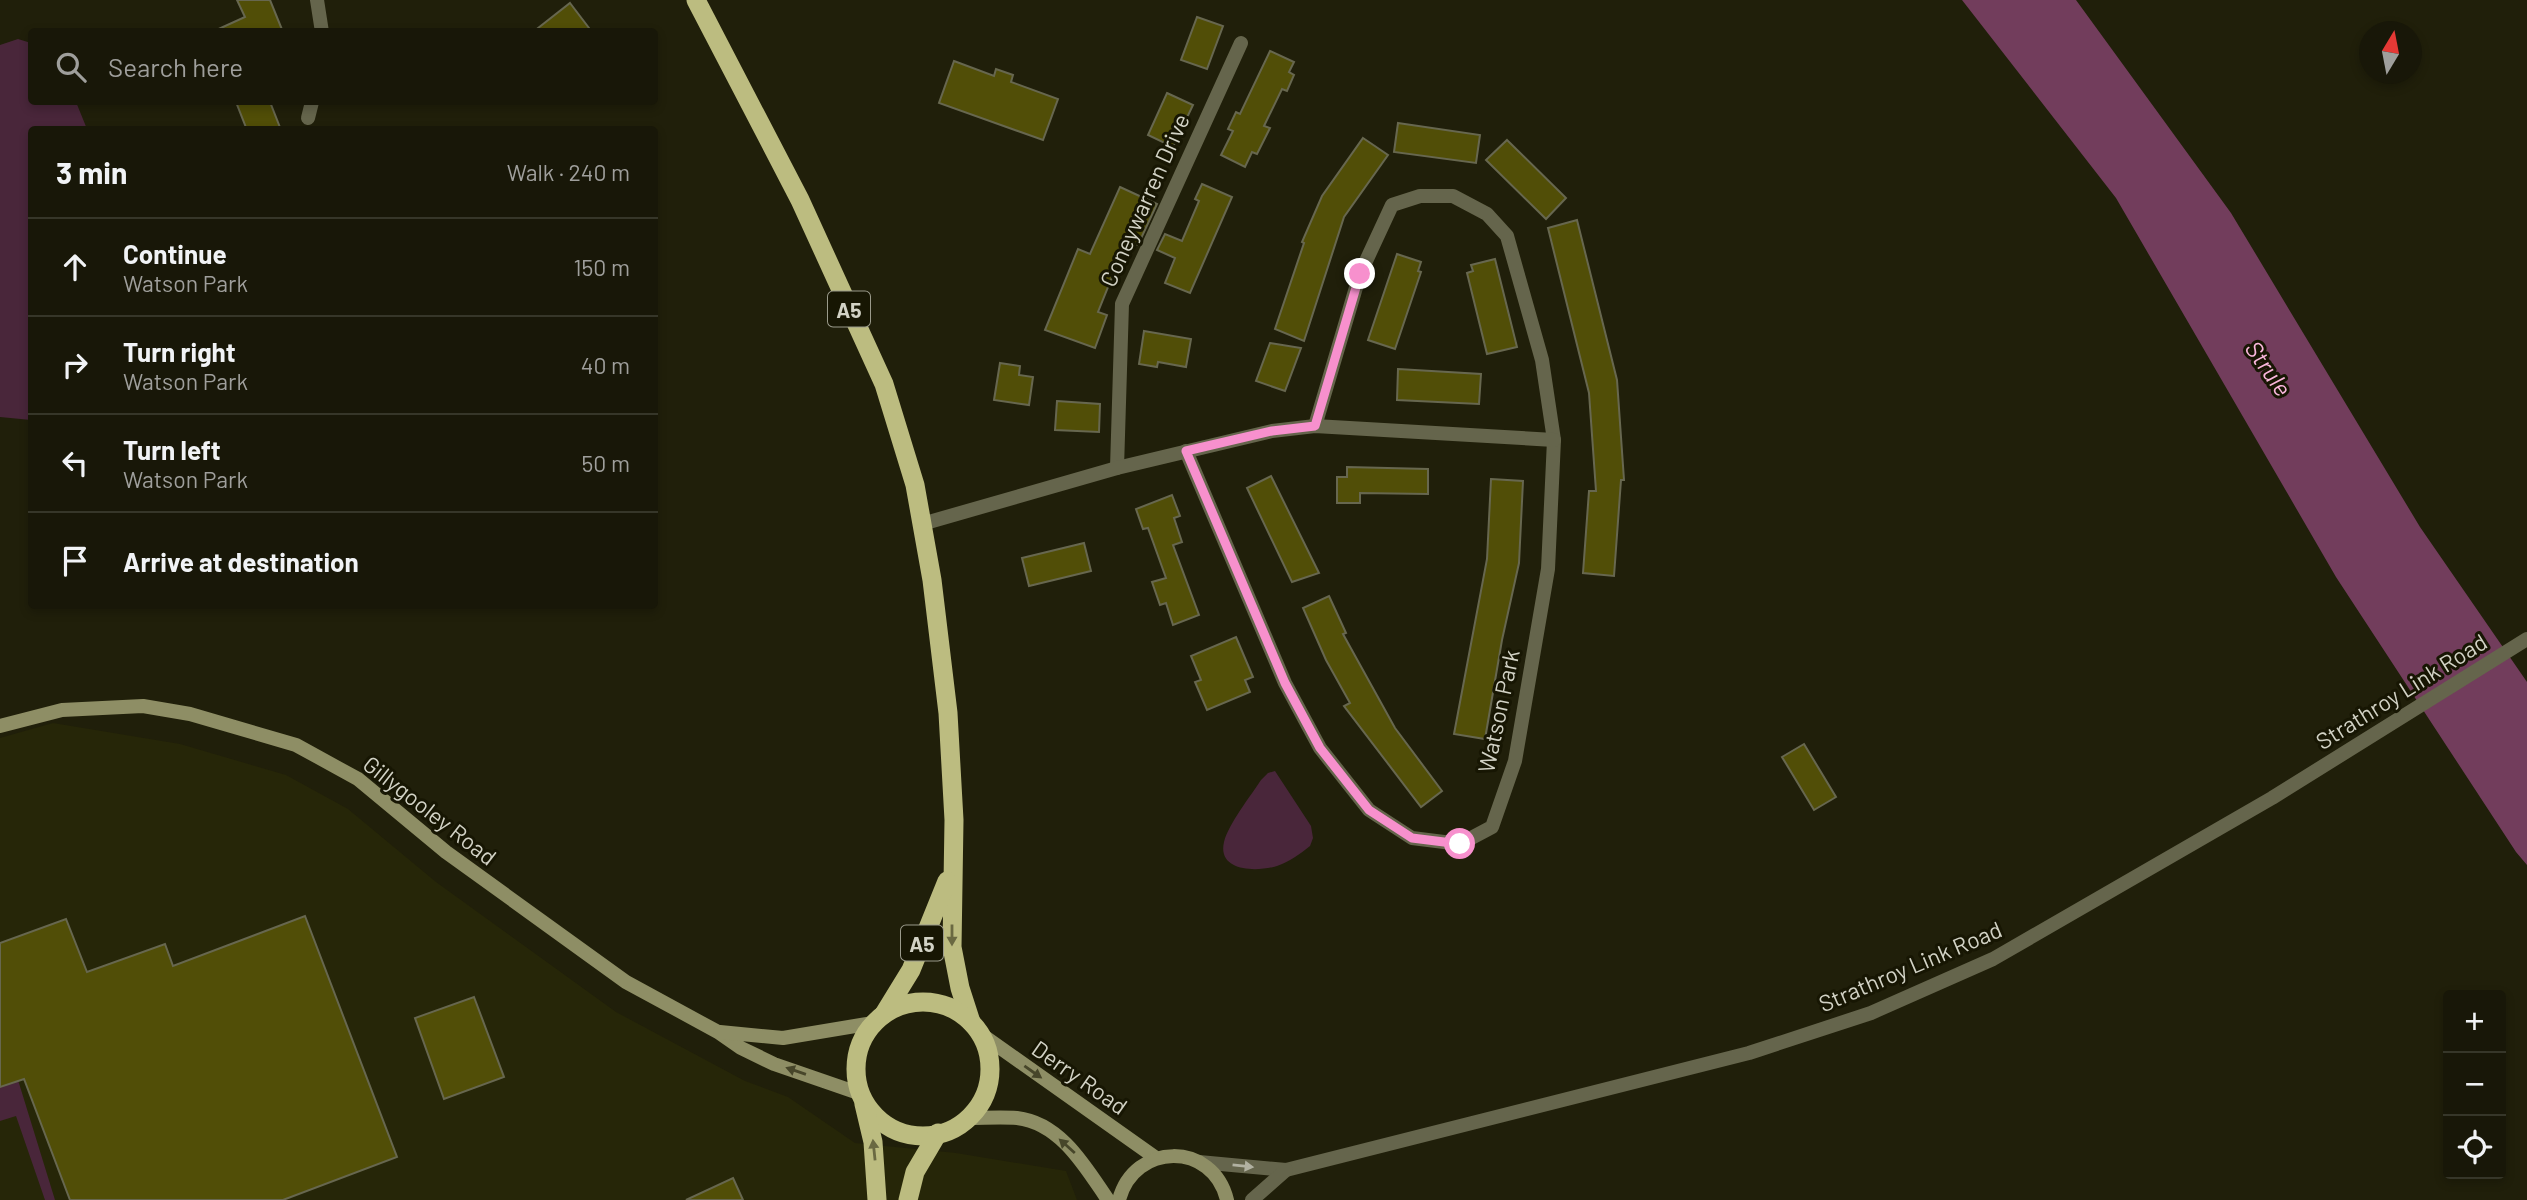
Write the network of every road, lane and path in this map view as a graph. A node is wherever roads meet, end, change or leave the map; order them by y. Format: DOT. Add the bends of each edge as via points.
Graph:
graph roads {
  1 [pos="317,0"];
  2 [pos="696,0"];
  3 [pos="320,28"];
  4 [pos="1241,43"];
  5 [pos="311,105"];
  6 [pos="308,118"];
  7 [pos="1315,426"];
  8 [pos="1554,440"];
  9 [pos="1186,451"];
  10 [pos="1117,468"];
  11 [pos="922,524"];
  12 [pos="2527,639"];
  13 [pos="0,726"];
  14 [pos="952,867"];
  15 [pos="878,1019"];
  16 [pos="975,1027"];
  17 [pos="718,1032"];
  18 [pos="862,1097"];
  19 [pos="968,1118"];
  20 [pos="938,1133"];
  21 [pos="1156,1158"];
  22 [pos="1199,1162"];
  23 [pos="1286,1170"];
  24 [pos="877,1200"];
  25 [pos="908,1200"];
  26 [pos="1108,1200"];
  27 [pos="1119,1200"];
  28 [pos="1227,1200"];
  29 [pos="1252,1200"];
  1 -- 3 [label="street"];
  2 -- 11 [label="highway, A5" via="800,200 884,384"];
  4 -- 10 [label="street, Coneywarren Drive" via="1122,304"];
  5 -- 6 [label="street"];
  7 -- 8 [label="street"];
  7 -- 8 [label="street, Watson Park" via="1360,274 1392,205 1420,196 1453,196 1487,214 1507,236 1542,360"];
  7 -- 9 [label="street"];
  8 -- 9 [label="street, Watson Park" via="1549,569 1515,761 1492,827 1460,844 1412,838 1369,810 1320,748 1285,683"];
  9 -- 10 [label="street"];
  10 -- 11 [label="street"];
  11 -- 14 [label="highway, A5" via="948,713"];
  12 -- 23 [label="street, Strathroy Link Road" via="2272,798 1993,959 1871,1013 1749,1053"];
  13 -- 17 [label="main road, Gillygooley Road" via="62,710 143,706 190,714 296,746 359,779 446,852 626,982"];
  14 -- 15 [label="highway, A5" via="911,970"];
  14 -- 16 [label="highway, A5, one-way" via="952,947 960,988"];
  15 -- 16 [label="highway" via="911,1002 934,1002 954,1009"];
  15 -- 17 [label="main road, Gillygooley Road" via="783,1038"];
  15 -- 18 [label="highway, A5" via="861,1042 855,1063"];
  16 -- 19 [label="highway, A5" via="989,1060 989,1081"];
  16 -- 21 [label="main road, Derry Road, one-way"];
  18 -- 17 [label="main road, Gillygooley Road, one-way" via="774,1063"];
  18 -- 20 [label="highway" via="874,1116 889,1127 907,1134"];
  24 -- 18 [label="highway, A5, one-way" via="873,1142"];
  19 -- 20 [label="highway"];
  26 -- 19 [label="main road, one-way" via="1073,1150 1043,1127 1019,1118"];
  20 -- 25 [label="highway" via="915,1172"];
  21 -- 22 [label="main road"];
  21 -- 27 [label="main road" via="1133,1173"];
  22 -- 23 [label="street, Strathroy Link Road, one-way"];
  22 -- 28 [label="main road" via="1215,1175"];
  23 -- 29 [label="street, Strathroy Link Road"];
}
